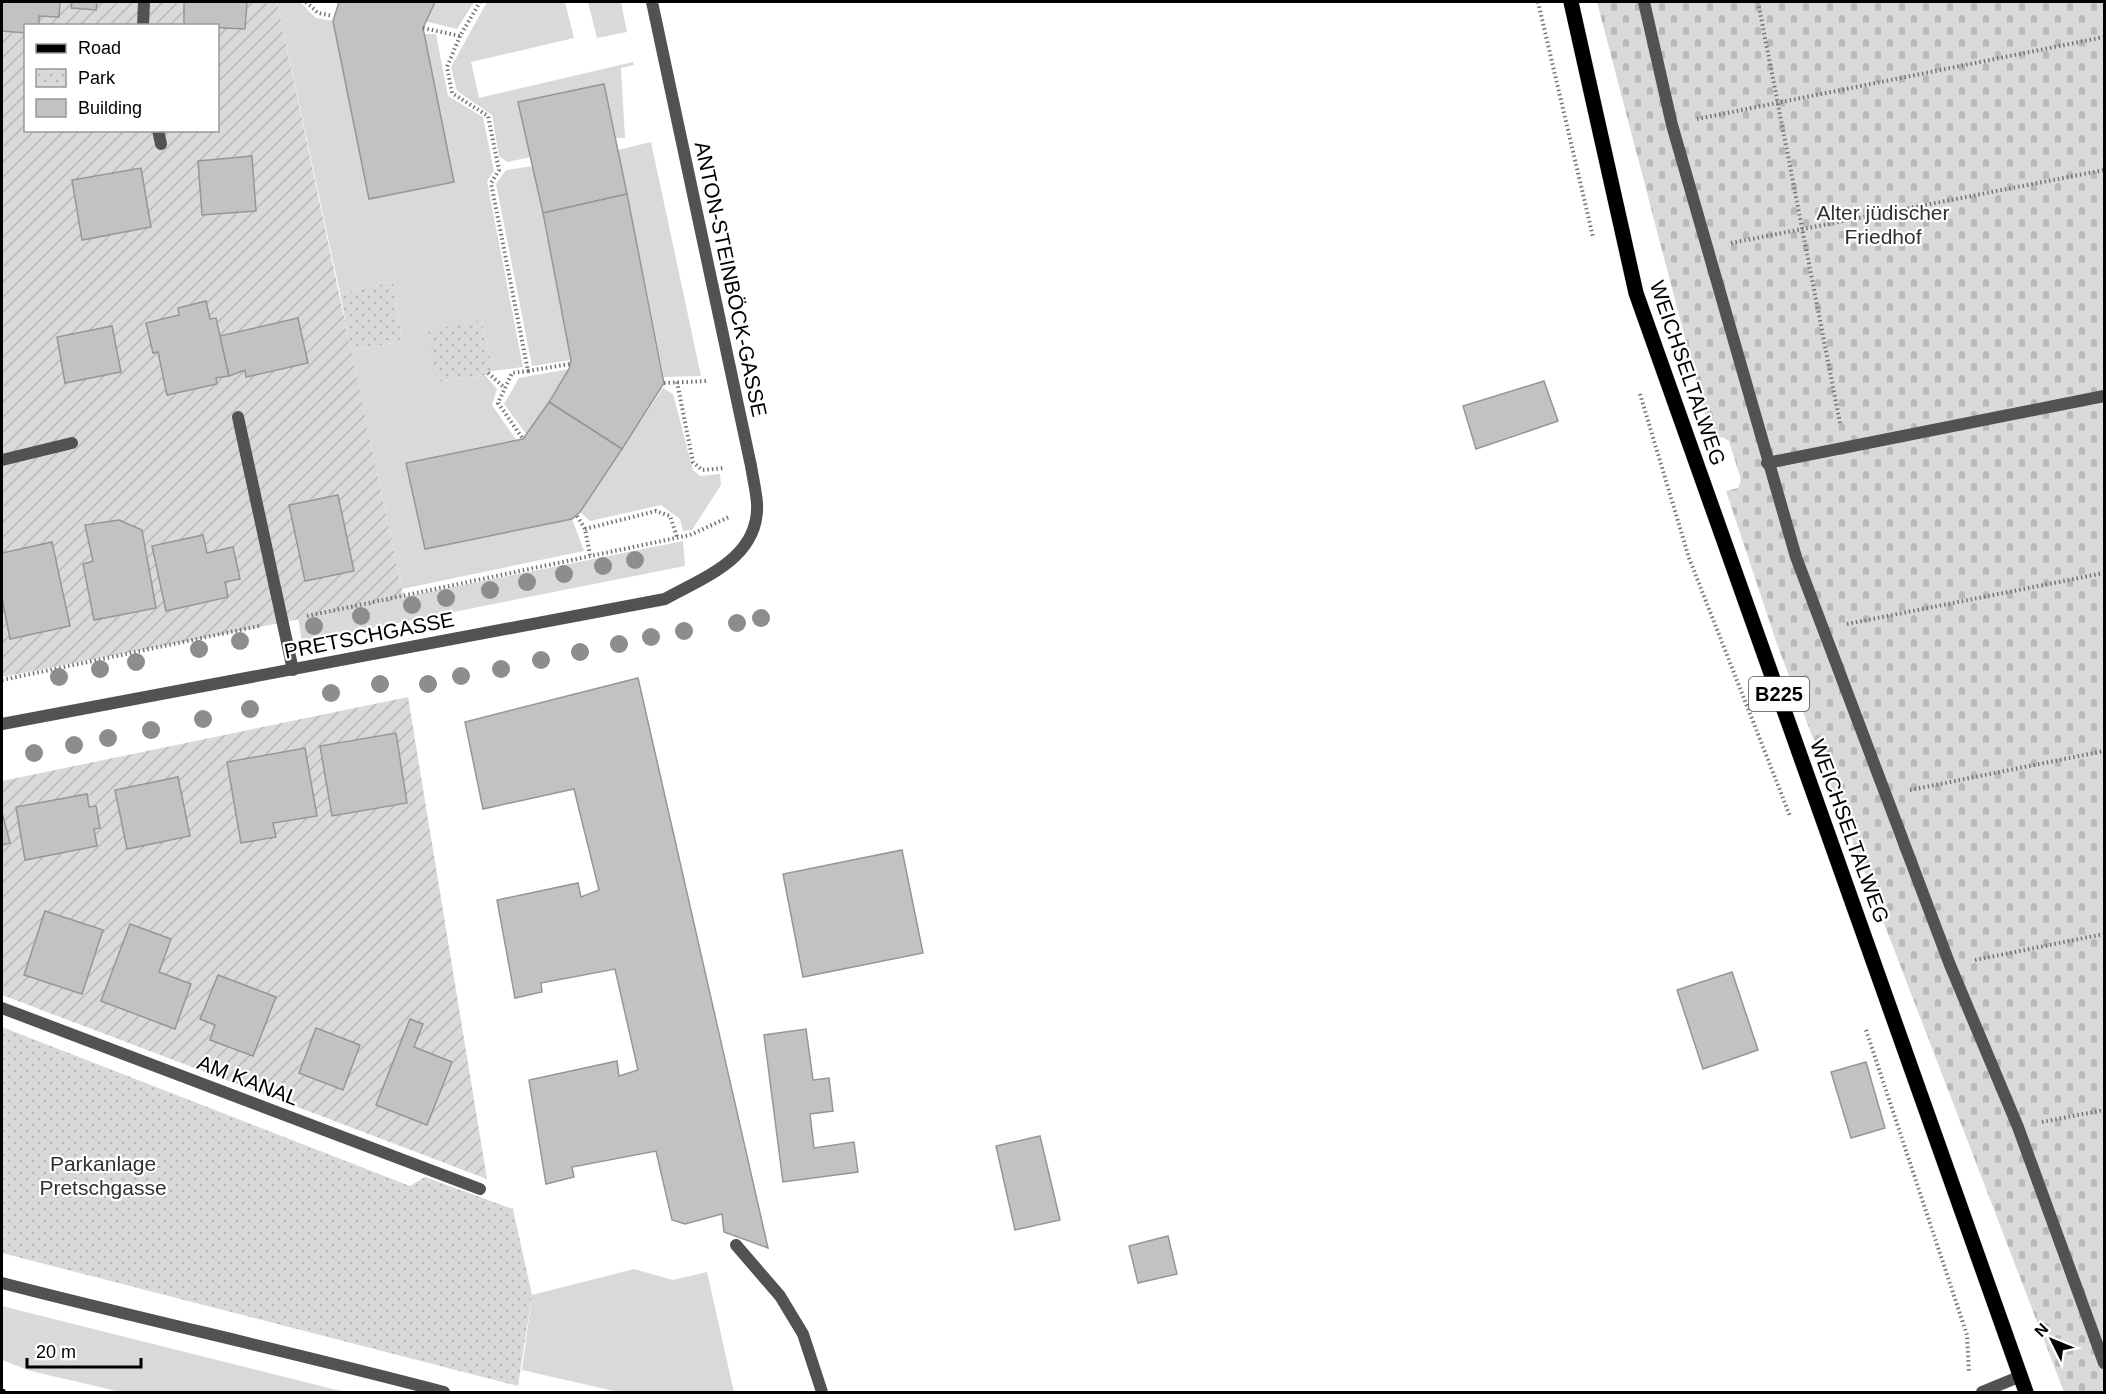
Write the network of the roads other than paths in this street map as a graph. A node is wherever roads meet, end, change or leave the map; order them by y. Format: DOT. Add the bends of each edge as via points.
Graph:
graph roads {
  1 [pos="144,2"];
  2 [pos="652,2"];
  3 [pos="1571,2"];
  4 [pos="1644,2"];
  5 [pos="143,24"];
  6 [pos="158,132"];
  7 [pos="161,144"];
  8 [pos="2104,396"];
  9 [pos="238,417"];
  10 [pos="72,443"];
  11 [pos="2,460"];
  12 [pos="1767,463"];
  13 [pos="735,560"];
  14 [pos="292,670"];
  15 [pos="2,724"];
  16 [pos="2,1008"];
  17 [pos="480,1189"];
  18 [pos="736,1245"];
  19 [pos="2,1283"];
  20 [pos="2104,1363"];
  21 [pos="2022,1376"];
  22 [pos="444,1392"];
  23 [pos="822,1392"];
  24 [pos="1982,1392"];
  25 [pos="2026,1392"];
  1 -- 5 [label="street"];
  2 -- 13 [label="street, ANTON-STEINBÖCK-GASSE" via="757,505 754,531"];
  3 -- 21 [label="main road, WEICHSELTALWEG / B225" via="1636,293"];
  4 -- 12 [label="street" via="1672,124"];
  6 -- 7 [label="street"];
  8 -- 12 [label="street"];
  9 -- 14 [label="street"];
  10 -- 11 [label="street"];
  12 -- 20 [label="street" via="1796,557 1950,965 2018,1127"];
  13 -- 14 [label="street, PRETSCHGASSE" via="665,599"];
  14 -- 15 [label="street, PRETSCHGASSE"];
  16 -- 17 [label="street, AM KANAL"];
  18 -- 23 [label="street" via="780,1296 802,1334"];
  19 -- 22 [label="street"];
  21 -- 24 [label="street"];
  21 -- 25 [label="main road, WEICHSELTALWEG / B225"];
}
